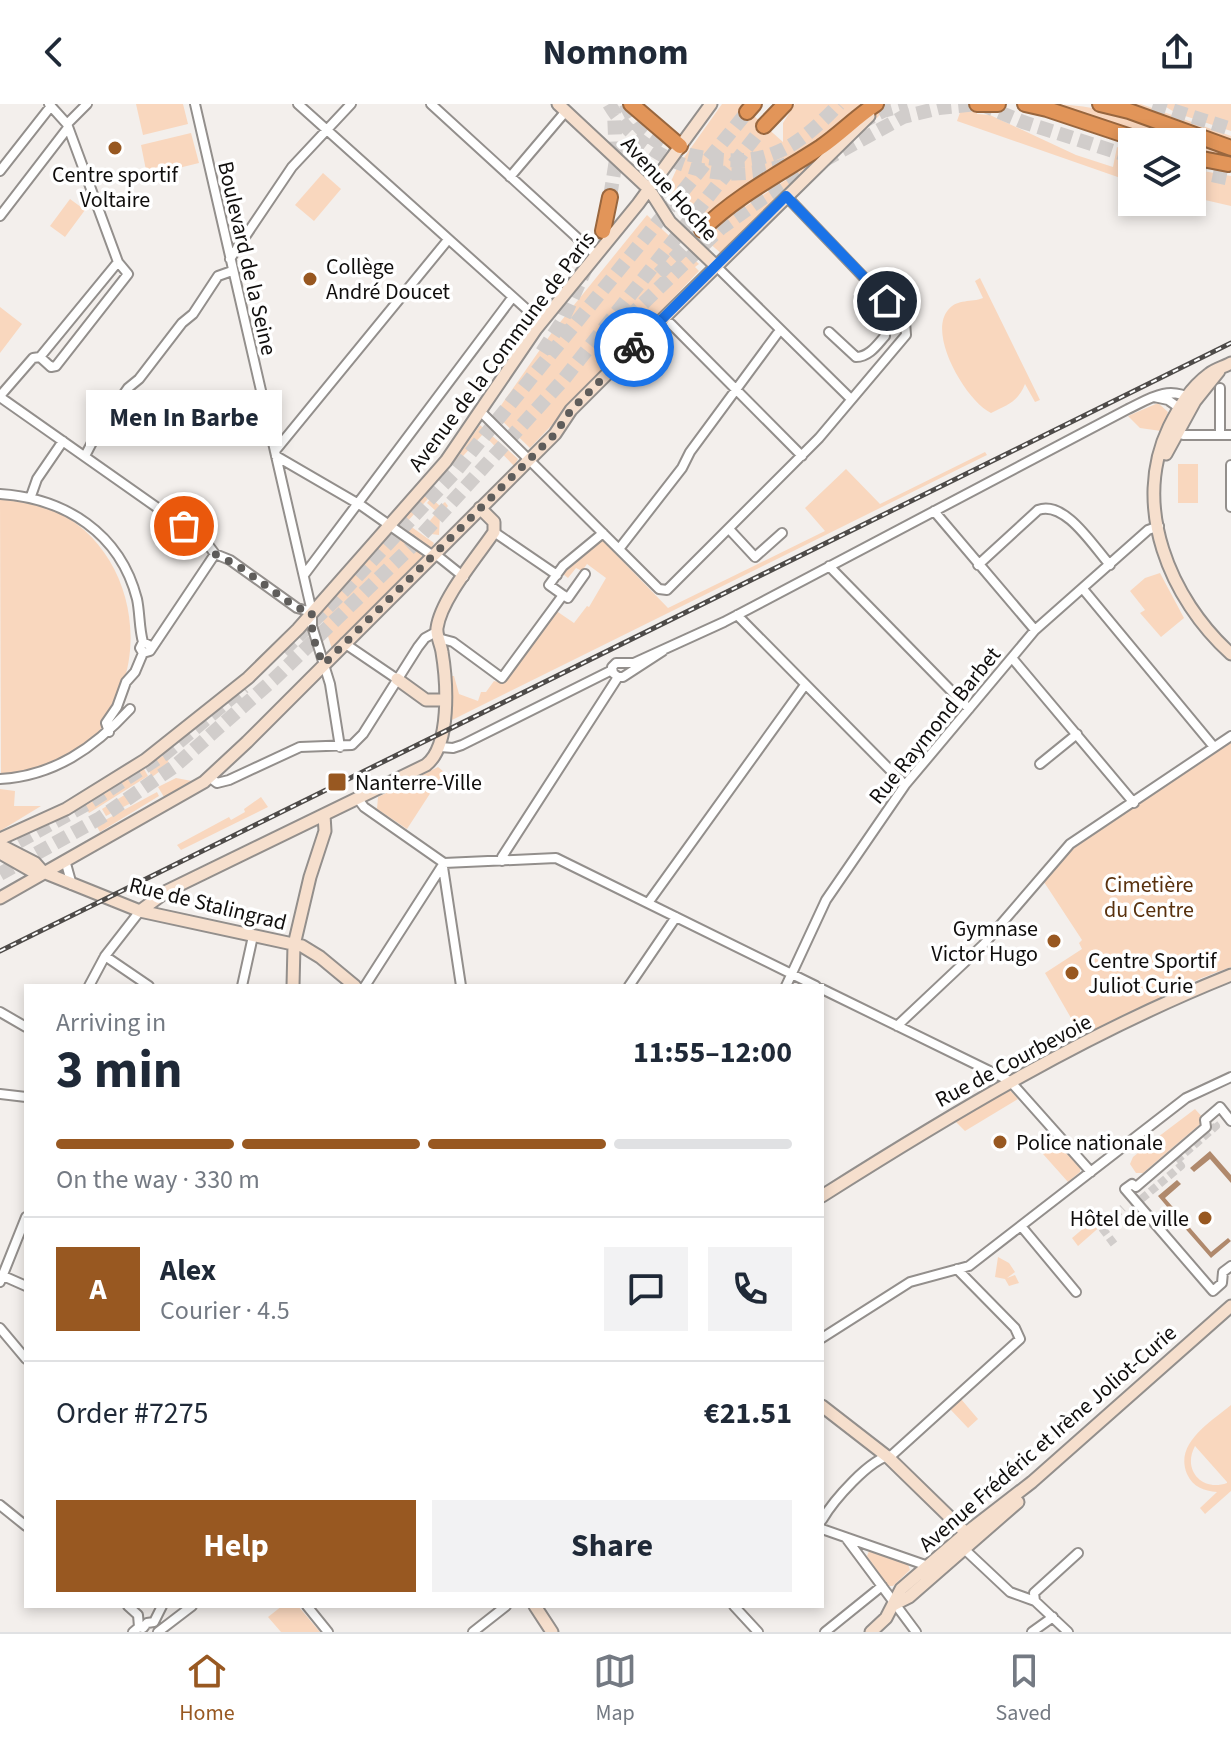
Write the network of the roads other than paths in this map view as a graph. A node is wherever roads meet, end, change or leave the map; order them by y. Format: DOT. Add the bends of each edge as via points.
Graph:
graph roads {
  1 [pos="87,104"];
  2 [pos="195,104"];
  3 [pos="298,104"];
  4 [pos="351,104"];
  5 [pos="431,104"];
  6 [pos="631,104"];
  7 [pos="711,104"];
  8 [pos="785,104"];
  9 [pos="878,104"];
  10 [pos="977,104"];
  11 [pos="998,104"];
  12 [pos="1025,104"];
  13 [pos="1100,104"];
  14 [pos="50,105"];
  15 [pos="562,107"];
  16 [pos="67,126"];
  17 [pos="764,126"];
  18 [pos="327,130"];
  19 [pos="1118,132"];
  20 [pos="680,146"];
  21 [pos="1231,148"];
  22 [pos="1206,160"];
  23 [pos="1228,164"];
  24 [pos="0,171"];
  25 [pos="510,177"];
  26 [pos="649,189"];
  27 [pos="786,196"];
  28 [pos="610,197"];
  29 [pos="0,216"];
  30 [pos="702,230"];
  31 [pos="603,231"];
  32 [pos="447,241"];
  33 [pos="596,255"];
  34 [pos="230,259"];
  35 [pos="118,262"];
  36 [pos="716,266"];
  37 [pos="232,271"];
  38 [pos="512,298"];
  39 [pos="859,298"];
  40 [pos="887,301"];
  41 [pos="876,313"];
  42 [pos="542,323"];
  43 [pos="671,324"];
  44 [pos="775,330"];
  45 [pos="829,332"];
  46 [pos="40,357"];
  47 [pos="1226,366"];
  48 [pos="1220,388"];
  49 [pos="738,390"];
  50 [pos="0,397"];
  51 [pos="1153,397"];
  52 [pos="1191,398"];
  53 [pos="851,399"];
  54 [pos="1183,410"];
  55 [pos="481,412"];
  56 [pos="1172,430"];
  57 [pos="1220,435"];
  58 [pos="1231,435"];
  59 [pos="63,441"];
  60 [pos="275,454"];
  61 [pos="85,456"];
  62 [pos="802,456"];
  63 [pos="529,460"];
  64 [pos="1231,465"];
  65 [pos="0,494"];
  66 [pos="31,496"];
  67 [pos="358,504"];
  68 [pos="1231,507"];
  69 [pos="480,508"];
  70 [pos="934,511"];
  71 [pos="1158,522"];
  72 [pos="389,525"];
  73 [pos="729,529"];
  74 [pos="494,532"];
  75 [pos="603,533"];
  76 [pos="782,533"];
  77 [pos="619,549"];
  78 [pos="215,554"];
  79 [pos="434,555"];
  80 [pos="978,565"];
  81 [pos="1110,565"];
  82 [pos="829,566"];
  83 [pos="585,574"];
  84 [pos="304,575"];
  85 [pos="557,575"];
  86 [pos="464,577"];
  87 [pos="1083,589"];
  88 [pos="563,595"];
  89 [pos="312,612"];
  90 [pos="737,615"];
  91 [pos="1035,630"];
  92 [pos="437,635"];
  93 [pos="344,643"];
  94 [pos="147,644"];
  95 [pos="1228,646"];
  96 [pos="1012,658"];
  97 [pos="324,664"];
  98 [pos="620,671"];
  99 [pos="397,679"];
  100 [pos="805,685"];
  101 [pos="444,700"];
  102 [pos="130,709"];
  103 [pos="969,709"];
  104 [pos="109,732"];
  105 [pos="1077,734"];
  106 [pos="1231,736"];
  107 [pos="340,747"];
  108 [pos="440,747"];
  109 [pos="1214,747"];
  110 [pos="1040,764"];
  111 [pos="209,777"];
  112 [pos="0,779"];
  113 [pos="905,785"];
  114 [pos="358,799"];
  115 [pos="1134,803"];
  116 [pos="324,815"];
  117 [pos="0,839"];
  118 [pos="0,845"];
  119 [pos="0,853"];
  120 [pos="65,860"];
  121 [pos="502,861"];
  122 [pos="444,865"];
  123 [pos="43,872"];
  124 [pos="72,886"];
  125 [pos="0,898"];
  126 [pos="648,903"];
  127 [pos="140,911"];
  128 [pos="676,917"];
  129 [pos="253,936"];
  130 [pos="294,945"];
  131 [pos="105,956"];
  132 [pos="792,974"];
  133 [pos="1231,975"];
  134 [pos="90,984"];
  135 [pos="146,984"];
  136 [pos="242,984"];
  137 [pos="293,984"];
  138 [pos="353,984"];
  139 [pos="366,984"];
  140 [pos="461,984"];
  141 [pos="630,984"];
  142 [pos="787,984"];
  143 [pos="812,984"];
  144 [pos="824,990"];
  145 [pos="0,1012"];
  146 [pos="24,1026"];
  147 [pos="897,1026"];
  148 [pos="1231,1077"];
  149 [pos="1010,1081"];
  150 [pos="0,1094"];
  151 [pos="24,1097"];
  152 [pos="1231,1121"];
  153 [pos="1091,1172"];
  154 [pos="824,1195"];
  155 [pos="24,1222"];
  156 [pos="1021,1226"];
  157 [pos="1231,1266"];
  158 [pos="957,1269"];
  159 [pos="1,1278"];
  160 [pos="24,1285"];
  161 [pos="1076,1292"];
  162 [pos="1231,1306"];
  163 [pos="1231,1316"];
  164 [pos="0,1328"];
  165 [pos="824,1337"];
  166 [pos="24,1357"];
  167 [pos="824,1408"];
  168 [pos="885,1456"];
  169 [pos="0,1505"];
  170 [pos="824,1517"];
  171 [pos="24,1524"];
  172 [pos="824,1530"];
  173 [pos="966,1533"];
  174 [pos="846,1538"];
  175 [pos="955,1543"];
  176 [pos="967,1548"];
  177 [pos="1078,1553"];
  178 [pos="928,1566"];
  179 [pos="882,1586"];
  180 [pos="1035,1601"];
  181 [pos="895,1604"];
  182 [pos="130,1608"];
  183 [pos="161,1608"];
  184 [pos="189,1608"];
  185 [pos="309,1608"];
  186 [pos="503,1608"];
  187 [pos="536,1608"];
  188 [pos="736,1608"];
  189 [pos="1053,1617"];
  190 [pos="158,1629"];
  191 [pos="140,1630"];
  192 [pos="328,1632"];
  193 [pos="473,1632"];
  194 [pos="552,1632"];
  195 [pos="758,1632"];
  196 [pos="825,1632"];
  197 [pos="871,1632"];
  198 [pos="916,1632"];
  199 [pos="1032,1632"];
  200 [pos="1068,1632"];
  1 -- 16 [label="street"];
  2 -- 34 [label="street, Boulevard de la Seine"];
  3 -- 18 [label="street"];
  4 -- 18 [label="street"];
  5 -- 25 [label="street"];
  6 -- 20 [label="highway"];
  7 -- 20 [label="street, Avenue de la Commune de Paris"];
  8 -- 17 [label="highway"];
  9 -- 27 [label="street"];
  9 -- 30 [label="highway"];
  10 -- 11 [label="highway"];
  12 -- 19 [label="highway"];
  13 -- 21 [label="highway"];
  14 -- 16 [label="street"];
  14 -- 24 [label="street"];
  15 -- 25 [label="street"];
  15 -- 26 [label="street, Avenue Hoche"];
  16 -- 29 [label="street"];
  16 -- 35 [label="street"];
  18 -- 32 [label="street"];
  18 -- 34 [label="street" via="292,167"];
  20 -- 26 [label="street, Avenue de la Commune de Paris"];
  22 -- 23 [label="highway"];
  25 -- 33 [label="street"];
  26 -- 33 [label="street, Avenue de la Commune de Paris"];
  26 -- 36 [label="street, Avenue Hoche" via="670,222"];
  27 -- 36 [label="street"];
  27 -- 40 [label="street"];
  28 -- 31 [label="highway"];
  32 -- 38 [label="street"];
  32 -- 60 [label="street"];
  33 -- 42 [label="street, Avenue de la Commune de Paris"];
  34 -- 37 [label="street, Boulevard de la Seine"];
  35 -- 46 [label="street"];
  35 -- 46 [label="street" via="128,276 64,357 54,367"];
  36 -- 44 [label="street"];
  36 -- 63 [label="street" via="571,410"];
  37 -- 60 [label="street, Boulevard de la Seine"];
  37 -- 61 [label="street" via="218,276 193,314 128,388"];
  38 -- 42 [label="street"];
  38 -- 67 [label="street"];
  39 -- 41 [label="street"];
  40 -- 41 [label="street"];
  40 -- 53 [label="street" via="903,319 906,335"];
  41 -- 45 [label="street" via="886,321 887,331 863,357 856,357"];
  42 -- 55 [label="street, Avenue de la Commune de Paris"];
  43 -- 49 [label="street"];
  44 -- 49 [label="street"];
  44 -- 53 [label="street"];
  46 -- 50 [label="street" via="33,358"];
  47 -- 52 [label="street" via="1212,371"];
  48 -- 57 [label="street"];
  49 -- 62 [label="street"];
  49 -- 77 [label="street"];
  50 -- 59 [label="street"];
  51 -- 52 [label="street" via="1171,392"];
  51 -- 54 [label="street"];
  51 -- 70 [label="street"];
  52 -- 54 [label="street"];
  53 -- 62 [label="street"];
  54 -- 56 [label="street"];
  55 -- 63 [label="street"];
  55 -- 72 [label="street, Avenue de la Commune de Paris"];
  56 -- 57 [label="street"];
  56 -- 71 [label="street" via="1154,477"];
  57 -- 58 [label="street"];
  59 -- 61 [label="street"];
  59 -- 66 [label="street"];
  60 -- 67 [label="street"];
  60 -- 84 [label="street, Boulevard de la Seine"];
  61 -- 78 [label="street" via="206,542"];
  62 -- 73 [label="street"];
  63 -- 69 [label="street"];
  63 -- 75 [label="street"];
  64 -- 68 [label="street"];
  65 -- 66 [label="street"];
  66 -- 94 [label="street" via="75,515 112,549 131,582"];
  67 -- 72 [label="street"];
  67 -- 84 [label="street"];
  69 -- 74 [label="street" via="494,522"];
  69 -- 79 [label="street"];
  70 -- 80 [label="street"];
  70 -- 82 [label="street"];
  71 -- 81 [label="street, Rue Raymond Barbet"];
  71 -- 95 [label="street" via="1167,562 1185,600 1198,620"];
  72 -- 79 [label="street"];
  72 -- 89 [label="street, Avenue de la Commune de Paris"];
  73 -- 76 [label="street" via="755,557"];
  73 -- 77 [label="street" via="663,591"];
  74 -- 85 [label="street"];
  74 -- 86 [label="street"];
  75 -- 77 [label="street"];
  75 -- 85 [label="street"];
  78 -- 89 [label="street" via="297,608"];
  78 -- 94 [label="street"];
  79 -- 86 [label="street"];
  79 -- 93 [label="street"];
  80 -- 81 [label="street" via="1047,507 1060,510"];
  80 -- 91 [label="street"];
  81 -- 87 [label="street, Rue Raymond Barbet"];
  82 -- 90 [label="street"];
  82 -- 103 [label="street"];
  83 -- 88 [label="street" via="568,598"];
  84 -- 89 [label="street, Boulevard de la Seine"];
  85 -- 88 [label="street" via="549,585"];
  86 -- 92 [label="street" via="447,604"];
  87 -- 91 [label="street, Rue Raymond Barbet"];
  87 -- 109 [label="street"];
  88 -- 92 [label="street" via="502,678"];
  89 -- 97 [label="street, Boulevard de la Seine"];
  89 -- 117 [label="street, Avenue de la Commune de Paris" via="248,678 160,750 72,805"];
  90 -- 98 [label="street"];
  90 -- 100 [label="street"];
  91 -- 96 [label="street, Rue Raymond Barbet"];
  92 -- 99 [label="street" via="421,642"];
  92 -- 101 [label="street"];
  93 -- 97 [label="street"];
  93 -- 99 [label="street"];
  94 -- 104 [label="street" via="148,653 143,653 106,723"];
  96 -- 103 [label="street, Rue Raymond Barbet"];
  96 -- 105 [label="street"];
  97 -- 107 [label="street, Boulevard de la Seine"];
  97 -- 111 [label="street"];
  98 -- 108 [label="street" via="462,745"];
  98 -- 121 [label="street"];
  99 -- 101 [label="street" via="426,700"];
  99 -- 107 [label="street" via="363,734 352,745"];
  100 -- 113 [label="street"];
  100 -- 126 [label="street"];
  101 -- 108 [label="street"];
  102 -- 104 [label="street"];
  103 -- 113 [label="street, Rue Raymond Barbet"];
  104 -- 112 [label="street" via="46,771"];
  105 -- 110 [label="street"];
  105 -- 115 [label="street"];
  106 -- 109 [label="street"];
  107 -- 111 [label="street" via="300,747 221,783"];
  108 -- 114 [label="street" via="426,765"];
  109 -- 115 [label="street"];
  111 -- 120 [label="street"];
  113 -- 132 [label="street, Rue Raymond Barbet" via="826,900"];
  114 -- 116 [label="street"];
  114 -- 122 [label="street"];
  115 -- 147 [label="street" via="1070,844 983,945"];
  116 -- 127 [label="street" via="167,891"];
  116 -- 130 [label="street" via="325,831"];
  118 -- 123 [label="street, Rue de Stalingrad"];
  119 -- 123 [label="street, Rue de Stalingrad"];
  120 -- 123 [label="street"];
  120 -- 124 [label="street"];
  121 -- 122 [label="street"];
  121 -- 126 [label="street" via="556,858 615,882"];
  122 -- 139 [label="street"];
  122 -- 140 [label="street"];
  123 -- 124 [label="street, Rue de Stalingrad"];
  123 -- 125 [label="street"];
  124 -- 127 [label="street, Rue de Stalingrad"];
  126 -- 128 [label="street"];
  127 -- 129 [label="street, Rue de Stalingrad"];
  127 -- 131 [label="street"];
  128 -- 132 [label="street"];
  128 -- 141 [label="street"];
  129 -- 130 [label="street, Rue de Stalingrad"];
  129 -- 136 [label="street"];
  130 -- 137 [label="street"];
  130 -- 138 [label="street, Rue de Stalingrad" via="307,948"];
  131 -- 134 [label="street"];
  131 -- 135 [label="street"];
  132 -- 142 [label="street, Rue Raymond Barbet"];
  132 -- 143 [label="street"];
  133 -- 149 [label="street, Rue de Courbevoie"];
  144 -- 147 [label="street"];
  145 -- 146 [label="street"];
  147 -- 149 [label="street"];
  148 -- 153 [label="street" via="1189,1095"];
  149 -- 153 [label="street"];
  149 -- 154 [label="street, Rue de Courbevoie"];
  150 -- 151 [label="street"];
  152 -- 157 [label="street" via="1220,1107 1205,1120 1206,1127 1136,1187 1125,1189 1213,1291"];
  153 -- 156 [label="street"];
  155 -- 159 [label="street"];
  156 -- 158 [label="street" via="969,1266"];
  156 -- 161 [label="street"];
  158 -- 165 [label="street" via="910,1282"];
  158 -- 168 [label="street" via="1020,1339"];
  159 -- 160 [label="street"];
  162 -- 173 [label="street, Avenue Frédéric et Irène Joliot-Curie" via="1032,1482"];
  163 -- 176 [label="street, Avenue Frédéric et Irène Joliot-Curie"];
  164 -- 166 [label="street"];
  167 -- 168 [label="street"];
  168 -- 170 [label="street"];
  168 -- 173 [label="street"];
  169 -- 171 [label="street"];
  172 -- 174 [label="street"];
  173 -- 175 [label="street, Avenue Frédéric et Irène Joliot-Curie"];
  173 -- 176 [label="street"];
  174 -- 178 [label="street"];
  174 -- 179 [label="street"];
  175 -- 176 [label="street"];
  175 -- 178 [label="street, Avenue Frédéric et Irène Joliot-Curie"];
  176 -- 180 [label="street" via="1010,1592"];
  176 -- 181 [label="street, Avenue Frédéric et Irène Joliot-Curie"];
  177 -- 180 [label="street" via="1034,1593"];
  178 -- 181 [label="street, Avenue Frédéric et Irène Joliot-Curie" via="901,1589"];
  179 -- 181 [label="street"];
  179 -- 196 [label="street"];
  180 -- 189 [label="street"];
  181 -- 197 [label="street, Avenue Frédéric et Irène Joliot-Curie"];
  181 -- 198 [label="street"];
  182 -- 191 [label="street" via="138,1615"];
  183 -- 191 [label="street" via="154,1622"];
  184 -- 190 [label="street"];
  185 -- 192 [label="street"];
  186 -- 193 [label="street"];
  187 -- 194 [label="street"];
  188 -- 195 [label="street"];
  189 -- 199 [label="street"];
  189 -- 200 [label="street"];
}
